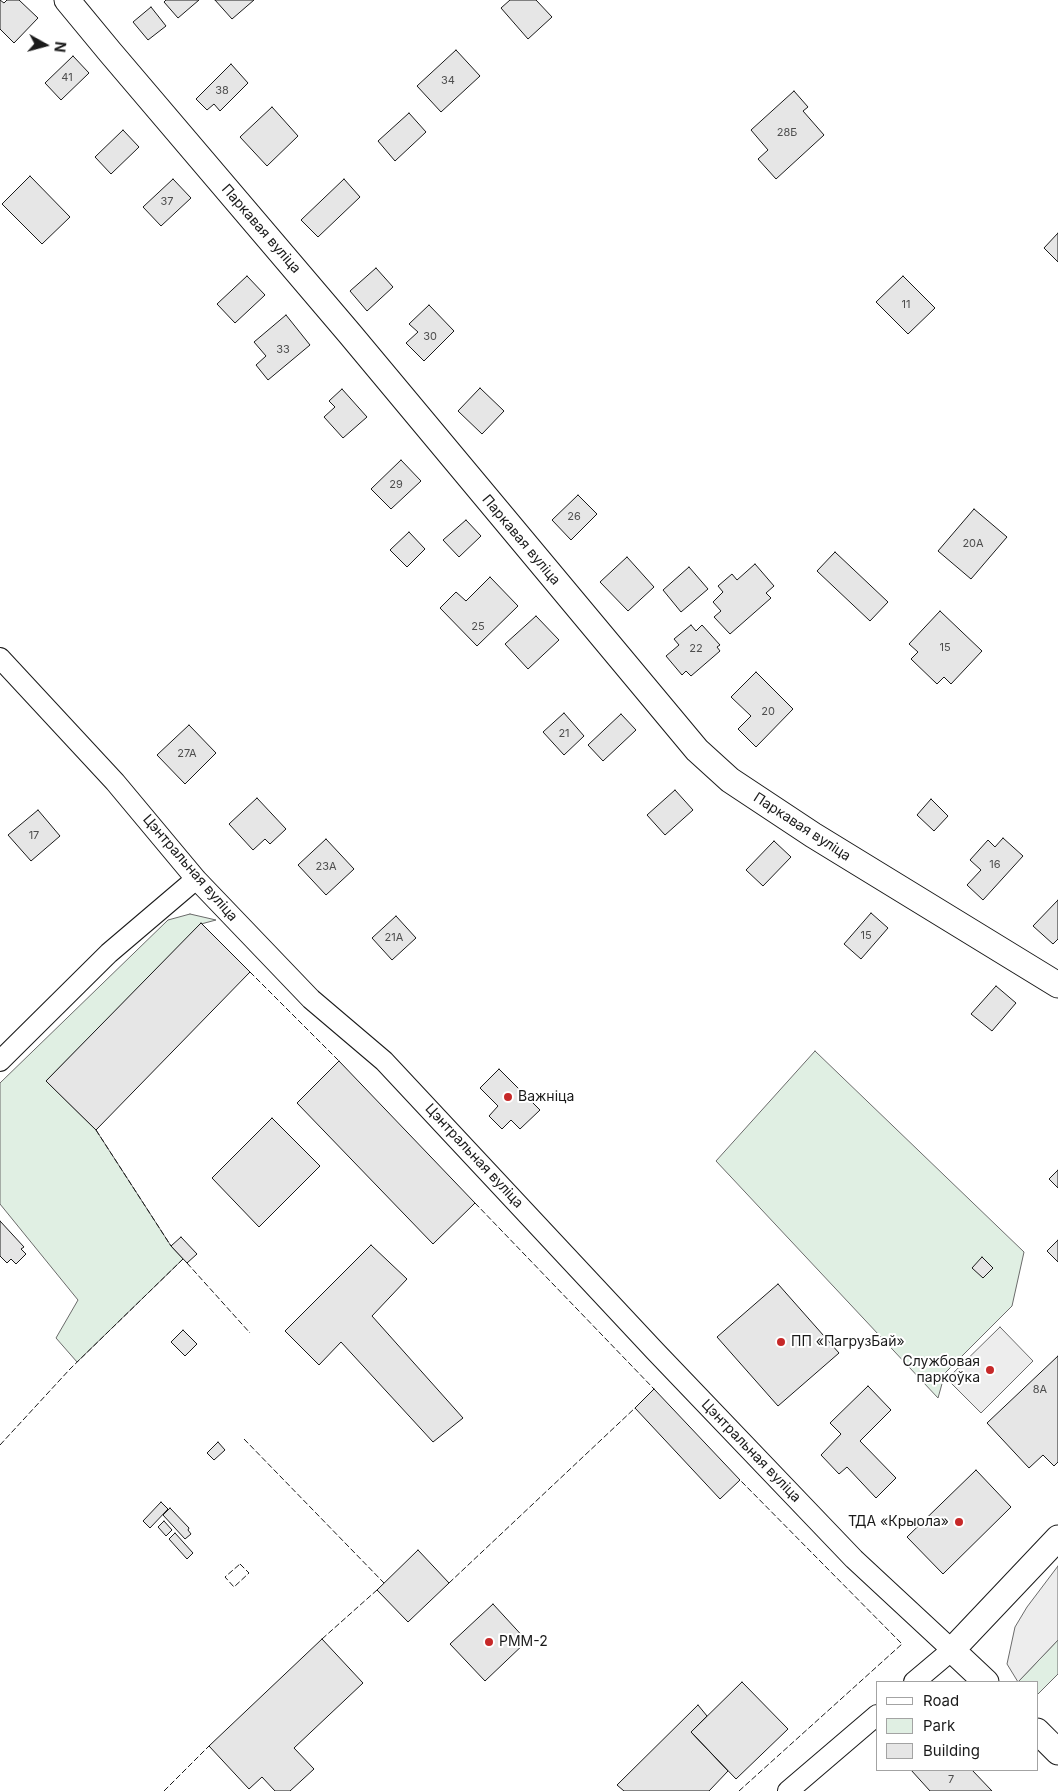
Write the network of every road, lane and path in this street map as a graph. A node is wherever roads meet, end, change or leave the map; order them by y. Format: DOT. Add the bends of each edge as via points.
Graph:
graph roads {
  1 [pos="67,0"];
  2 [pos="0,658"];
  3 [pos="196,880"];
  4 [pos="1058,985"];
  5 [pos="0,1061"];
  6 [pos="1058,1538"];
  7 [pos="952,1650"];
  8 [pos="915,1681"];
  9 [pos="985,1681"];
  10 [pos="876,1715"];
  11 [pos="1038,1732"];
  12 [pos="1058,1752"];
  13 [pos="788,1791"];
  1 -- 4 [label="street, Паркавая вуліца" via="697,750 730,780 813,835"];
  2 -- 3 [label="street, Цэнтральная вуліца" via="115,782"];
  3 -- 5 [label="street" via="108,953"];
  3 -- 7 [label="street, Цэнтральная вуліца" via="311,999 384,1061 847,1552"];
  6 -- 7 [label="street"];
  7 -- 8 [label="street"];
  7 -- 9 [label="street, Цэнтральная вуліца"];
  10 -- 13 [label="street"];
  11 -- 12 [label="street"];
}
